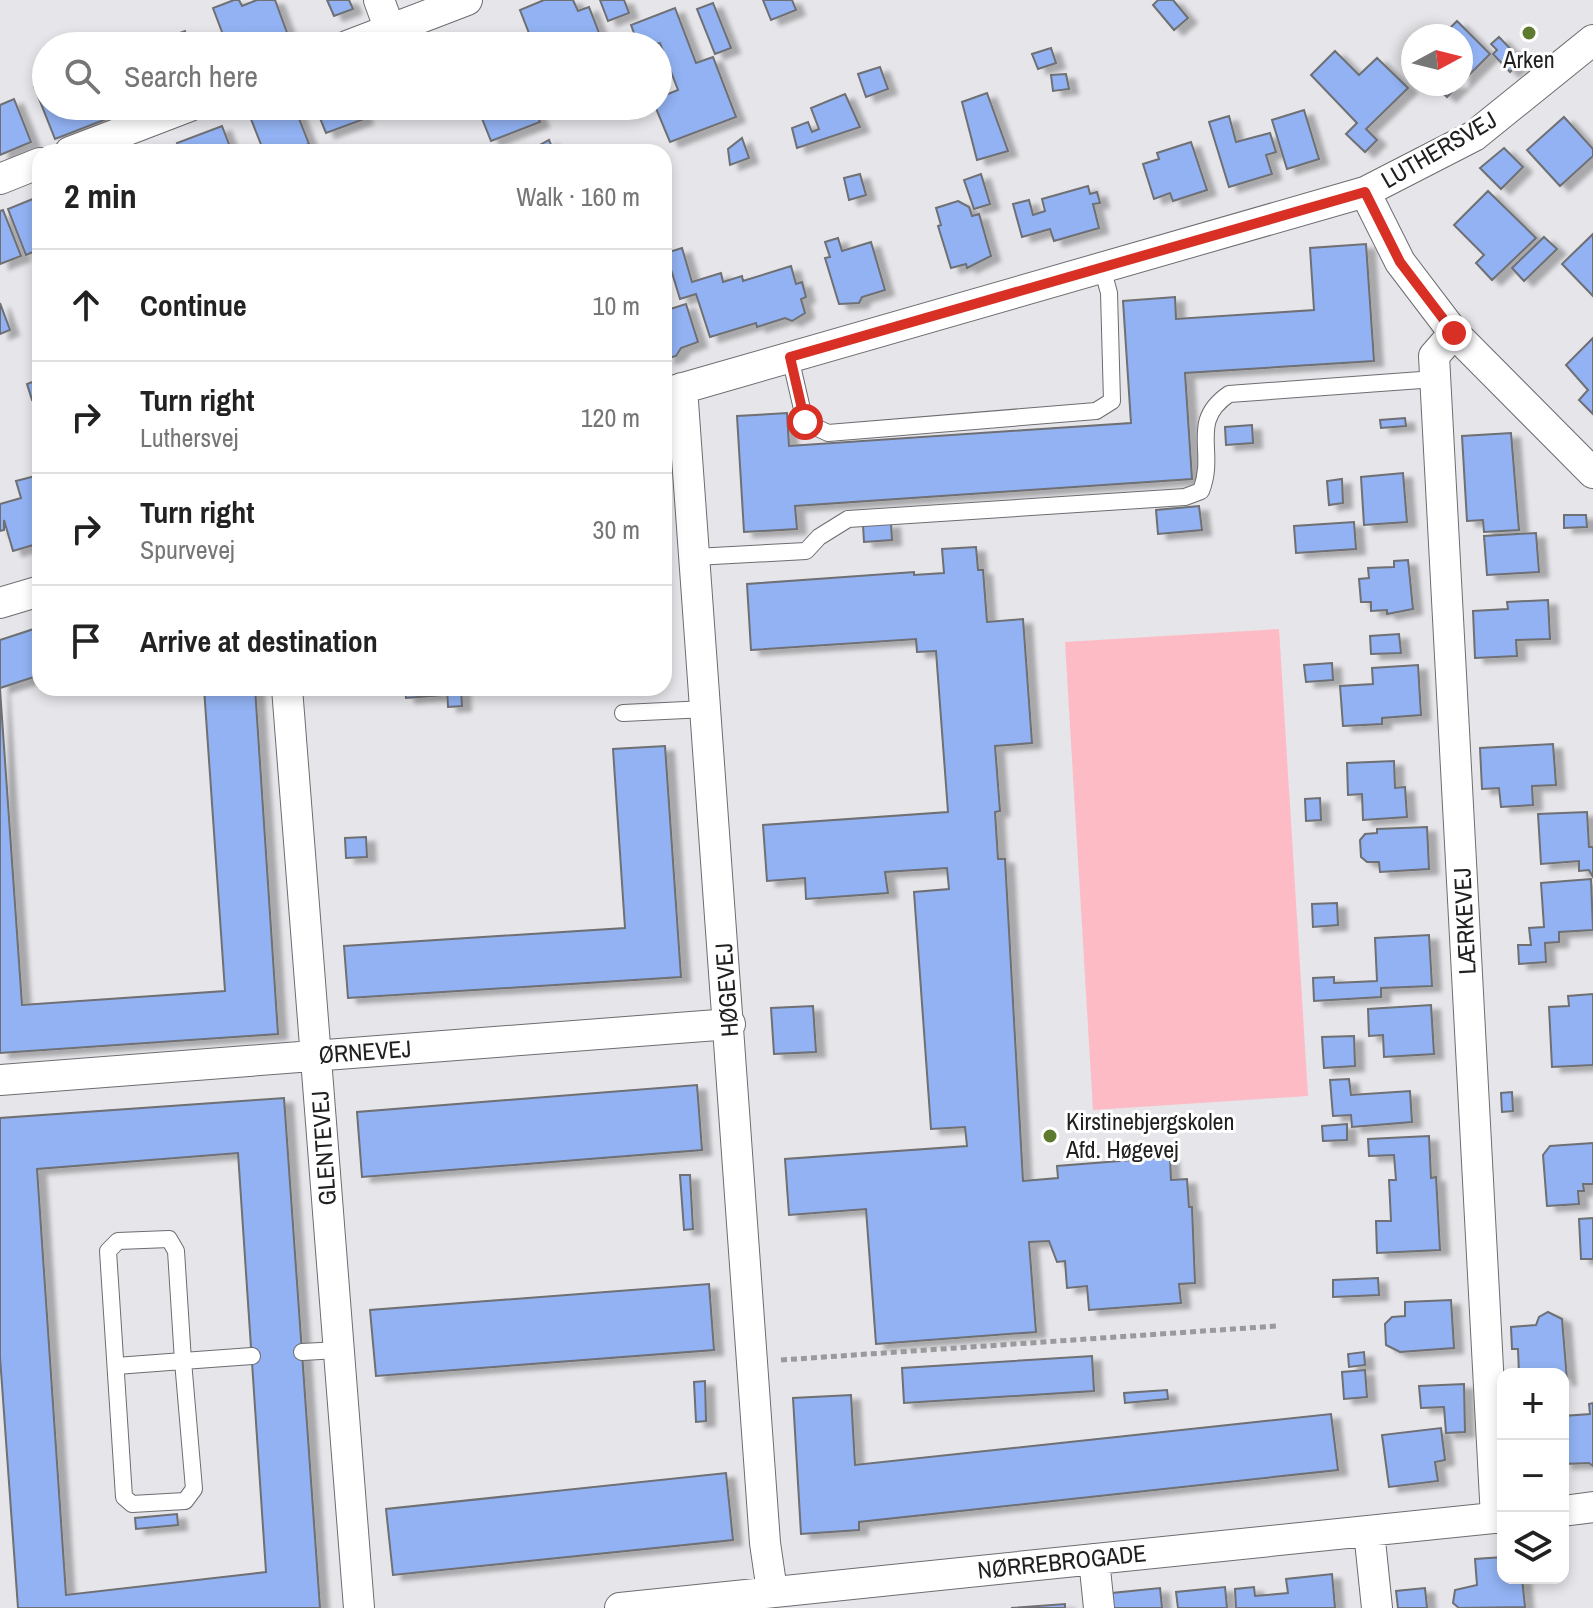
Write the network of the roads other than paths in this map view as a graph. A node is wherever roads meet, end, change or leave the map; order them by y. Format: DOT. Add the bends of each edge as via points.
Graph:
graph roads {
  1 [pos="379,0"];
  2 [pos="467,0"];
  3 [pos="390,30"];
  4 [pos="385,32"];
  5 [pos="1593,40"];
  6 [pos="153,120"];
  7 [pos="91,144"];
  8 [pos="32,166"];
  9 [pos="0,179"];
  10 [pos="1365,192"];
  11 [pos="1102,267"];
  12 [pos="1454,333"];
  13 [pos="790,357"];
  14 [pos="1435,379"];
  15 [pos="673,391"];
  16 [pos="1593,473"];
  17 [pos="695,557"];
  18 [pos="32,593"];
  19 [pos="0,603"];
  20 [pos="288,696"];
  21 [pos="706,709"];
  22 [pos="623,713"];
  23 [pos="730,1024"];
  24 [pos="317,1055"];
  25 [pos="0,1080"];
  26 [pos="339,1350"];
  27 [pos="302,1352"];
  28 [pos="252,1356"];
  29 [pos="183,1361"];
  30 [pos="116,1366"];
  31 [pos="1593,1507"];
  32 [pos="1569,1510"];
  33 [pos="1500,1512"];
  34 [pos="1497,1517"];
  35 [pos="1369,1531"];
  36 [pos="1094,1559"];
  37 [pos="772,1591"];
  38 [pos="696,1604"];
  39 [pos="359,1608"];
  40 [pos="620,1608"];
  41 [pos="1099,1608"];
  42 [pos="1377,1608"];
  1 -- 3 [label="street"];
  2 -- 3 [label="street"];
  3 -- 4 [label="street"];
  5 -- 10 [label="street, LUTHERSVEJ" via="1474,136"];
  6 -- 7 [label="street"];
  8 -- 9 [label="street"];
  10 -- 11 [label="street, LUTHERSVEJ"];
  10 -- 12 [label="street" via="1400,262"];
  11 -- 13 [label="street, LUTHERSVEJ"];
  11 -- 13 [label="lane" via="1109,293 1112,401 1096,411 828,433 805,422"];
  12 -- 14 [label="street, LÆRKEVEJ" via="1434,356"];
  12 -- 16 [label="street"];
  13 -- 15 [label="street, LUTHERSVEJ"];
  14 -- 17 [label="lane" via="1229,394 1211,406 1205,421 1208,473 1201,491 1185,497 848,519 806,551"];
  14 -- 33 [label="street, LÆRKEVEJ"];
  15 -- 17 [label="street, HØGEVEJ"];
  17 -- 21 [label="street, HØGEVEJ"];
  18 -- 19 [label="street"];
  20 -- 24 [label="street, GLENTEVEJ"];
  21 -- 22 [label="lane"];
  21 -- 23 [label="street, HØGEVEJ"];
  23 -- 24 [label="street, ØRNEVEJ"];
  23 -- 37 [label="street, HØGEVEJ"];
  24 -- 25 [label="street, ØRNEVEJ"];
  24 -- 26 [label="street, GLENTEVEJ"];
  26 -- 27 [label="lane"];
  26 -- 39 [label="street, GLENTEVEJ"];
  28 -- 29 [label="lane"];
  29 -- 30 [label="lane"];
  29 -- 30 [label="lane" via="176,1251 169,1239 118,1241 108,1251"];
  29 -- 30 [label="lane" via="194,1489 185,1501 132,1504 124,1497"];
  31 -- 32 [label="street"];
  34 -- 35 [label="street, NØRREBROGADE"];
  35 -- 36 [label="street, NØRREBROGADE"];
  35 -- 42 [label="street"];
  36 -- 37 [label="street, NØRREBROGADE"];
  36 -- 41 [label="street"];
  37 -- 38 [label="street, NØRREBROGADE"];
  38 -- 40 [label="street, NØRREBROGADE"];
}
